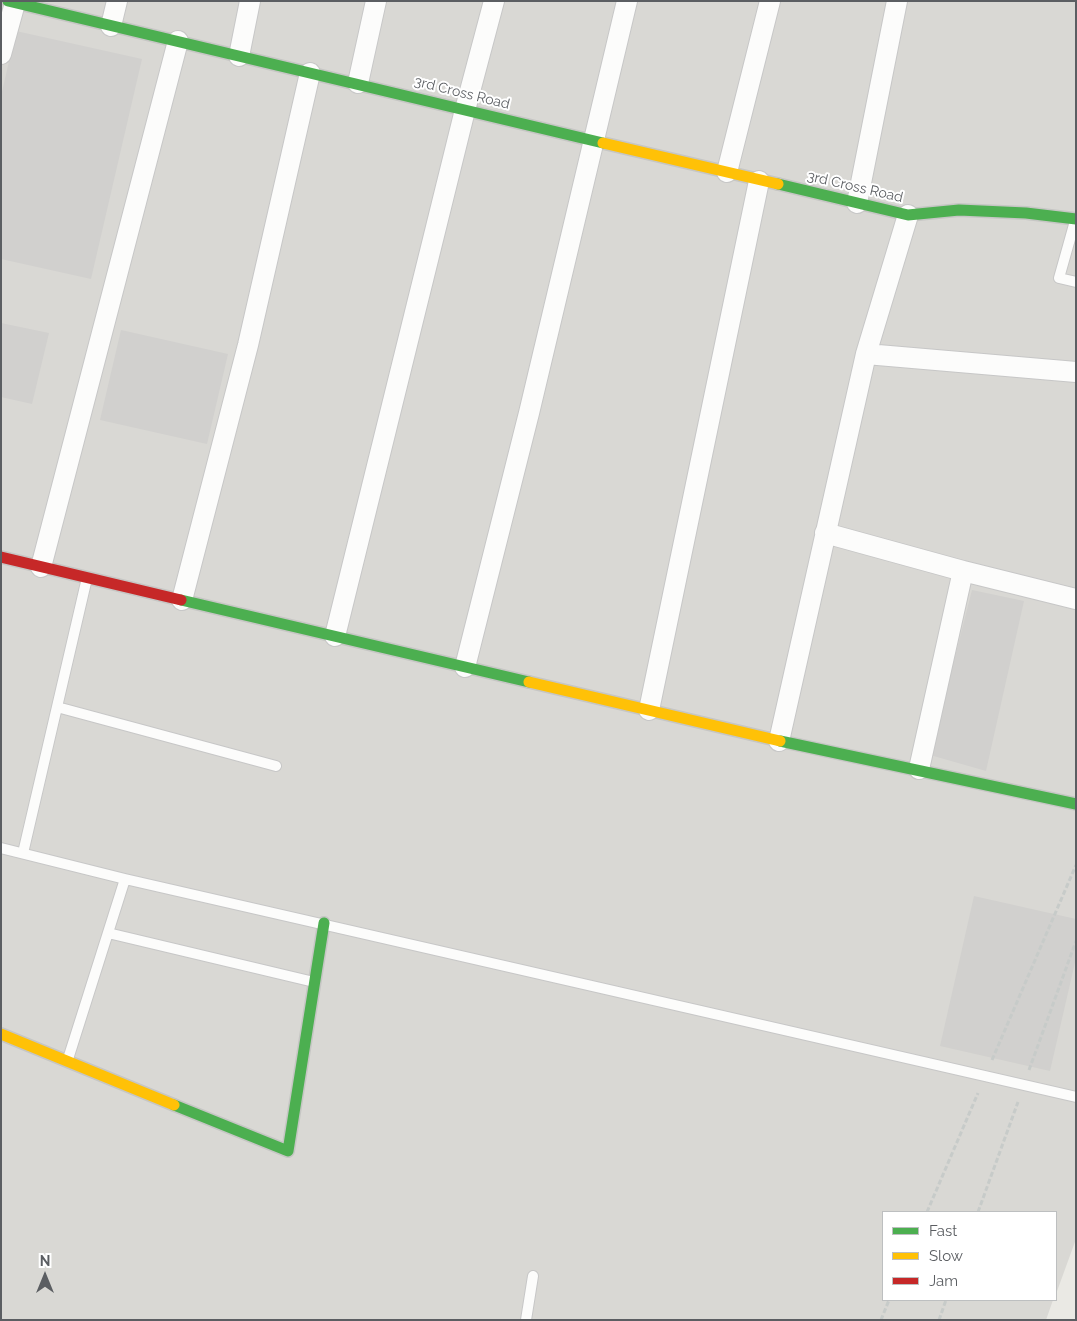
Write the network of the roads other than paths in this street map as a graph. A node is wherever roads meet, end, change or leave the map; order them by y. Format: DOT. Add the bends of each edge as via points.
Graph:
graph roads {
  1 [pos="117,1"];
  2 [pos="250,1"];
  3 [pos="376,1"];
  4 [pos="494,1"];
  5 [pos="627,1"];
  6 [pos="770,1"];
  7 [pos="897,1"];
  8 [pos="11,2"];
  9 [pos="111,26"];
  10 [pos="178,42"];
  11 [pos="1,54"];
  12 [pos="239,56"];
  13 [pos="310,73"];
  14 [pos="358,83"];
  15 [pos="465,110"];
  16 [pos="596,140"];
  17 [pos="727,172"];
  18 [pos="760,181"];
  19 [pos="857,203"];
  20 [pos="908,215"];
  21 [pos="1076,219"];
  22 [pos="1076,282"];
  23 [pos="866,354"];
  24 [pos="1076,372"];
  25 [pos="825,533"];
  26 [pos="1,557"];
  27 [pos="41,567"];
  28 [pos="963,571"];
  29 [pos="87,577"];
  30 [pos="1076,599"];
  31 [pos="182,600"];
  32 [pos="335,636"];
  33 [pos="465,667"];
  34 [pos="57,707"];
  35 [pos="649,710"];
  36 [pos="778,741"];
  37 [pos="276,766"];
  38 [pos="919,769"];
  39 [pos="1076,804"];
  40 [pos="1,848"];
  41 [pos="22,853"];
  42 [pos="125,879"];
  43 [pos="324,923"];
  44 [pos="108,933"];
  45 [pos="315,982"];
  46 [pos="1,1034"];
  47 [pos="68,1060"];
  48 [pos="1076,1098"];
  49 [pos="533,1276"];
  50 [pos="526,1320"];
  1 -- 9 [label="street"];
  2 -- 12 [label="street"];
  3 -- 14 [label="street"];
  4 -- 15 [label="street"];
  5 -- 16 [label="street"];
  6 -- 17 [label="street"];
  7 -- 19 [label="street"];
  8 -- 9 [label="street, 3rd Cross Road"];
  8 -- 11 [label="street"];
  9 -- 10 [label="street, 3rd Cross Road"];
  10 -- 12 [label="street, 3rd Cross Road"];
  10 -- 27 [label="street"];
  12 -- 13 [label="street, 3rd Cross Road"];
  13 -- 14 [label="street, 3rd Cross Road"];
  13 -- 31 [label="street" via="248,345"];
  14 -- 15 [label="street, 3rd Cross Road"];
  15 -- 16 [label="street, 3rd Cross Road"];
  15 -- 32 [label="street"];
  16 -- 17 [label="street, 3rd Cross Road"];
  16 -- 33 [label="street"];
  17 -- 18 [label="street, 3rd Cross Road"];
  18 -- 19 [label="street, 3rd Cross Road"];
  18 -- 35 [label="street"];
  19 -- 20 [label="street, 3rd Cross Road"];
  20 -- 21 [label="street, 3rd Cross Road" via="959,210"];
  20 -- 23 [label="street"];
  21 -- 22 [label="lane" via="1059,278"];
  23 -- 24 [label="street"];
  23 -- 25 [label="street"];
  25 -- 28 [label="street"];
  25 -- 36 [label="street"];
  26 -- 27 [label="street"];
  27 -- 29 [label="street"];
  28 -- 30 [label="street"];
  28 -- 38 [label="street"];
  29 -- 31 [label="street"];
  29 -- 34 [label="lane"];
  31 -- 32 [label="street"];
  32 -- 33 [label="street"];
  33 -- 35 [label="street"];
  34 -- 37 [label="lane"];
  34 -- 41 [label="lane"];
  35 -- 36 [label="street"];
  36 -- 38 [label="street"];
  38 -- 39 [label="street"];
  40 -- 41 [label="lane"];
  41 -- 42 [label="lane"];
  42 -- 43 [label="lane"];
  42 -- 44 [label="lane"];
  43 -- 45 [label="street"];
  43 -- 48 [label="lane"];
  44 -- 45 [label="lane"];
  44 -- 47 [label="lane"];
  45 -- 47 [label="street" via="288,1150"];
  46 -- 47 [label="street"];
  49 -- 50 [label="lane"];
}
